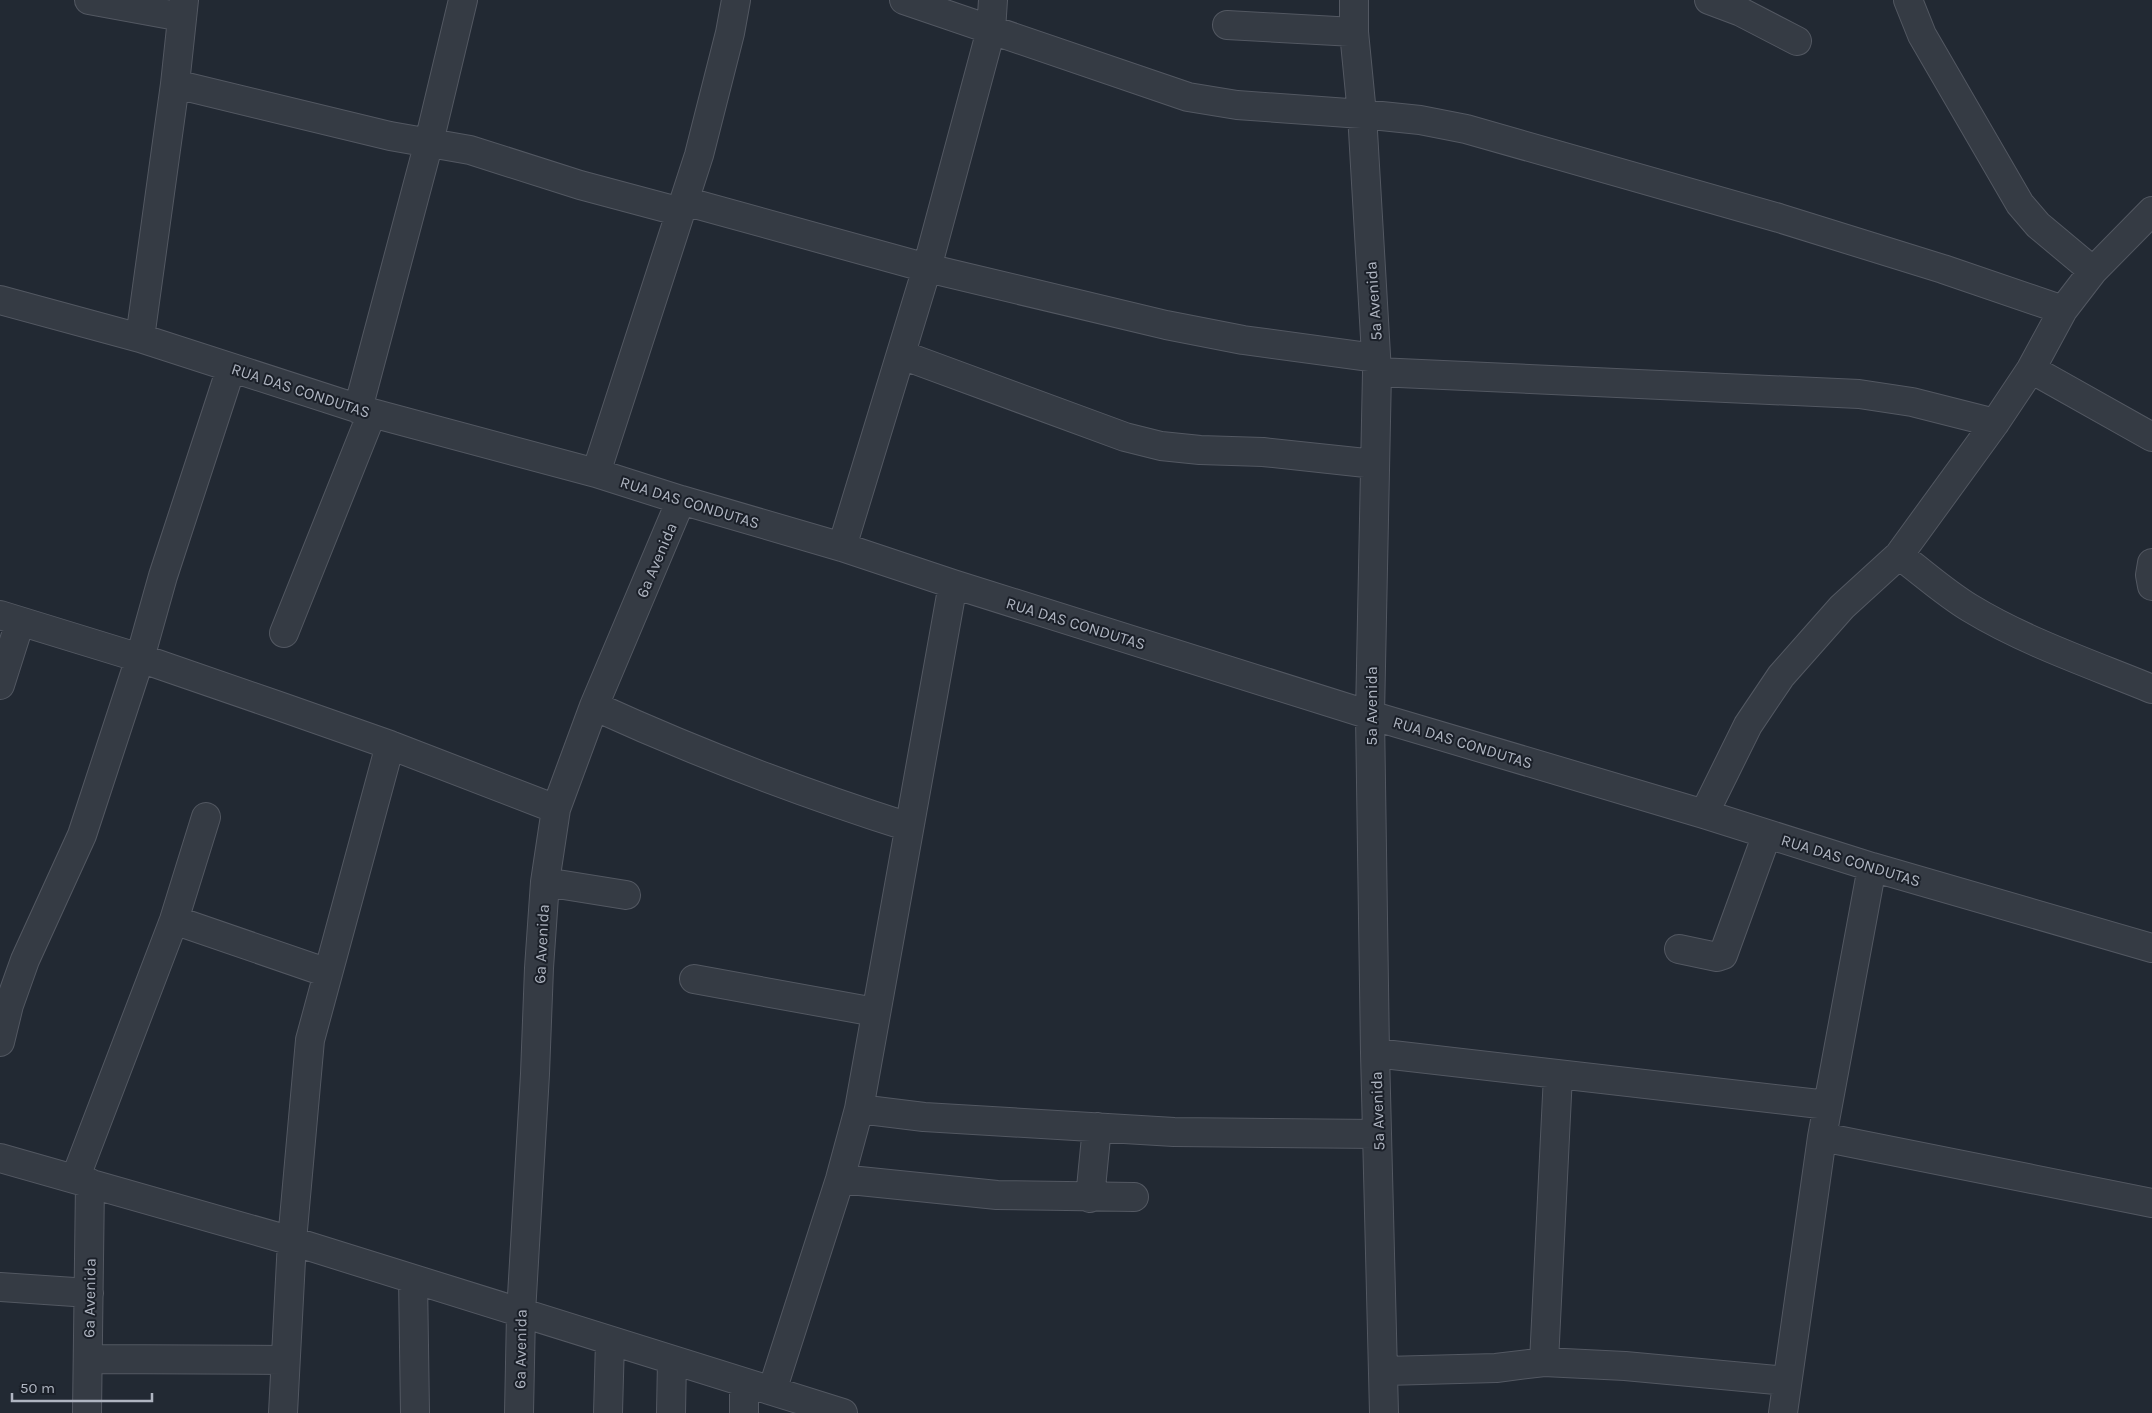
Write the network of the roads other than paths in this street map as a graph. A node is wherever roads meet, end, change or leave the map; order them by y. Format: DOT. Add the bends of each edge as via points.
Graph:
graph roads {
  1 [pos="89,0"];
  2 [pos="463,0"];
  3 [pos="736,0"];
  4 [pos="904,0"];
  5 [pos="993,0"];
  6 [pos="1354,0"];
  7 [pos="1709,0"];
  8 [pos="1908,0"];
  9 [pos="183,9"];
  10 [pos="1227,25"];
  11 [pos="991,30"];
  12 [pos="1354,32"];
  13 [pos="1797,41"];
  14 [pos="175,84"];
  15 [pos="1362,114"];
  16 [pos="429,142"];
  17 [pos="683,207"];
  18 [pos="2152,211"];
  19 [pos="928,268"];
  20 [pos="2093,271"];
  21 [pos="0,300"];
  22 [pos="2063,310"];
  23 [pos="140,338"];
  24 [pos="902,355"];
  25 [pos="1377,365"];
  26 [pos="231,368"];
  27 [pos="2031,369"];
  28 [pos="365,411"];
  29 [pos="1995,423"];
  30 [pos="2152,437"];
  31 [pos="1375,464"];
  32 [pos="596,473"];
  33 [pos="681,500"];
  34 [pos="842,547"];
  35 [pos="1899,555"];
  36 [pos="2152,563"];
  37 [pos="953,584"];
  38 [pos="2152,586"];
  39 [pos="10,618"];
  40 [pos="284,633"];
  41 [pos="140,658"];
  42 [pos="0,685"];
  43 [pos="2152,689"];
  44 [pos="594,706"];
  45 [pos="1370,715"];
  46 [pos="390,745"];
  47 [pos="556,809"];
  48 [pos="1704,814"];
  49 [pos="206,817"];
  50 [pos="909,827"];
  51 [pos="1767,834"];
  52 [pos="1872,867"];
  53 [pos="545,882"];
  54 [pos="626,896"];
  55 [pos="174,920"];
  56 [pos="2152,948"];
  57 [pos="1678,949"];
  58 [pos="328,973"];
  59 [pos="694,979"];
  60 [pos="875,1012"];
  61 [pos="0,1042"];
  62 [pos="1375,1053"];
  63 [pos="1558,1075"];
  64 [pos="1828,1104"];
  65 [pos="859,1109"];
  66 [pos="1097,1127"];
  67 [pos="1378,1134"];
  68 [pos="1822,1137"];
  69 [pos="0,1158"];
  70 [pos="840,1179"];
  71 [pos="83,1181"];
  72 [pos="1134,1197"];
  73 [pos="1090,1198"];
  74 [pos="2152,1203"];
  75 [pos="292,1241"];
  76 [pos="413,1279"];
  77 [pos="0,1287"];
  78 [pos="89,1293"];
  79 [pos="521,1313"];
  80 [pos="610,1341"];
  81 [pos="88,1359"];
  82 [pos="284,1360"];
  83 [pos="672,1360"];
  84 [pos="1544,1362"];
  85 [pos="1385,1371"];
  86 [pos="1787,1381"];
  87 [pos="744,1383"];
  88 [pos="772,1391"];
  89 [pos="87,1413"];
  90 [pos="283,1413"];
  91 [pos="415,1413"];
  92 [pos="519,1413"];
  93 [pos="608,1413"];
  94 [pos="671,1413"];
  95 [pos="744,1413"];
  96 [pos="843,1413"];
  97 [pos="1384,1413"];
  98 [pos="1783,1413"];
  1 -- 9 [label="street"];
  2 -- 16 [label="street"];
  3 -- 17 [label="street" via="700,155"];
  4 -- 11 [label="street"];
  5 -- 11 [label="street"];
  6 -- 12 [label="street, 5ª Avenida"];
  7 -- 13 [label="street"];
  8 -- 20 [label="street" via="1922,35 2020,204 2038,224"];
  9 -- 14 [label="street"];
  10 -- 12 [label="street"];
  11 -- 15 [label="street" via="1188,97 1278,109"];
  11 -- 19 [label="street"];
  12 -- 15 [label="street, 5ª Avenida"];
  14 -- 16 [label="street" via="390,136"];
  14 -- 23 [label="street"];
  15 -- 22 [label="street" via="1466,129 1650,180 1943,268"];
  15 -- 25 [label="street, 5ª Avenida"];
  16 -- 17 [label="street" via="470,150 580,185"];
  16 -- 28 [label="street"];
  17 -- 19 [label="street"];
  17 -- 32 [label="street"];
  18 -- 20 [label="street"];
  19 -- 24 [label="street"];
  19 -- 25 [label="street" via="1166,325"];
  20 -- 22 [label="street"];
  21 -- 23 [label="street, RUA DAS CONDUTAS"];
  22 -- 27 [label="street"];
  23 -- 26 [label="street, RUA DAS CONDUTAS"];
  24 -- 31 [label="street" via="1125,437 1161,446 1263,452"];
  24 -- 34 [label="street"];
  25 -- 29 [label="street" via="1859,394 1912,402"];
  25 -- 31 [label="street, 5ª Avenida"];
  26 -- 28 [label="street, RUA DAS CONDUTAS"];
  26 -- 41 [label="street" via="163,576"];
  27 -- 29 [label="street"];
  27 -- 30 [label="street"];
  28 -- 32 [label="street, RUA DAS CONDUTAS"];
  28 -- 40 [label="street"];
  29 -- 35 [label="street"];
  31 -- 45 [label="street, 5ª Avenida"];
  32 -- 33 [label="street, RUA DAS CONDUTAS"];
  33 -- 34 [label="street, RUA DAS CONDUTAS"];
  33 -- 44 [label="street, 6ª Avenida"];
  34 -- 37 [label="street, RUA DAS CONDUTAS"];
  35 -- 43 [label="street" via="1968,607 2041,643"];
  35 -- 48 [label="street" via="1842,607 1781,676 1748,725"];
  36 -- 38 [label="street"];
  37 -- 45 [label="street, RUA DAS CONDUTAS"];
  37 -- 50 [label="street"];
  39 -- 41 [label="street"];
  39 -- 42 [label="street"];
  41 -- 46 [label="street"];
  41 -- 61 [label="street" via="82,834 25,960"];
  44 -- 47 [label="street, 6ª Avenida"];
  44 -- 50 [label="street" via="712,758"];
  45 -- 48 [label="street, RUA DAS CONDUTAS"];
  45 -- 62 [label="street, 5ª Avenida"];
  46 -- 47 [label="street"];
  46 -- 58 [label="street"];
  47 -- 53 [label="street, 6ª Avenida"];
  48 -- 51 [label="street, RUA DAS CONDUTAS"];
  49 -- 55 [label="street"];
  50 -- 60 [label="street"];
  51 -- 52 [label="street, RUA DAS CONDUTAS"];
  51 -- 57 [label="street" via="1723,955 1716,957"];
  52 -- 56 [label="street, RUA DAS CONDUTAS"];
  52 -- 64 [label="street"];
  53 -- 54 [label="street"];
  53 -- 79 [label="street, 6ª Avenida"];
  55 -- 58 [label="street"];
  55 -- 71 [label="street"];
  58 -- 75 [label="street" via="310,1040"];
  59 -- 60 [label="street"];
  60 -- 65 [label="street"];
  62 -- 63 [label="street"];
  62 -- 67 [label="street, 5ª Avenida"];
  63 -- 64 [label="street"];
  63 -- 84 [label="street"];
  64 -- 68 [label="street"];
  65 -- 66 [label="street" via="924,1117"];
  65 -- 70 [label="street"];
  66 -- 67 [label="street" via="1184,1132"];
  66 -- 73 [label="street"];
  67 -- 85 [label="street, 5ª Avenida"];
  68 -- 74 [label="street"];
  68 -- 86 [label="street"];
  69 -- 71 [label="street"];
  70 -- 73 [label="street" via="997,1195"];
  70 -- 88 [label="street"];
  71 -- 75 [label="street"];
  71 -- 78 [label="street, 6ª Avenida"];
  72 -- 73 [label="street"];
  75 -- 76 [label="street"];
  75 -- 82 [label="street"];
  76 -- 79 [label="street"];
  76 -- 91 [label="street"];
  77 -- 78 [label="street"];
  78 -- 81 [label="street, 6ª Avenida"];
  79 -- 80 [label="street"];
  79 -- 92 [label="street, 6ª Avenida"];
  80 -- 83 [label="street"];
  80 -- 93 [label="street"];
  81 -- 82 [label="street"];
  81 -- 89 [label="street, 6ª Avenida"];
  82 -- 90 [label="street"];
  83 -- 87 [label="street"];
  83 -- 94 [label="street"];
  84 -- 85 [label="street" via="1496,1368"];
  84 -- 86 [label="street"];
  85 -- 97 [label="street, 5ª Avenida"];
  86 -- 98 [label="street"];
  87 -- 88 [label="street"];
  87 -- 95 [label="street"];
  88 -- 96 [label="street"];
}
